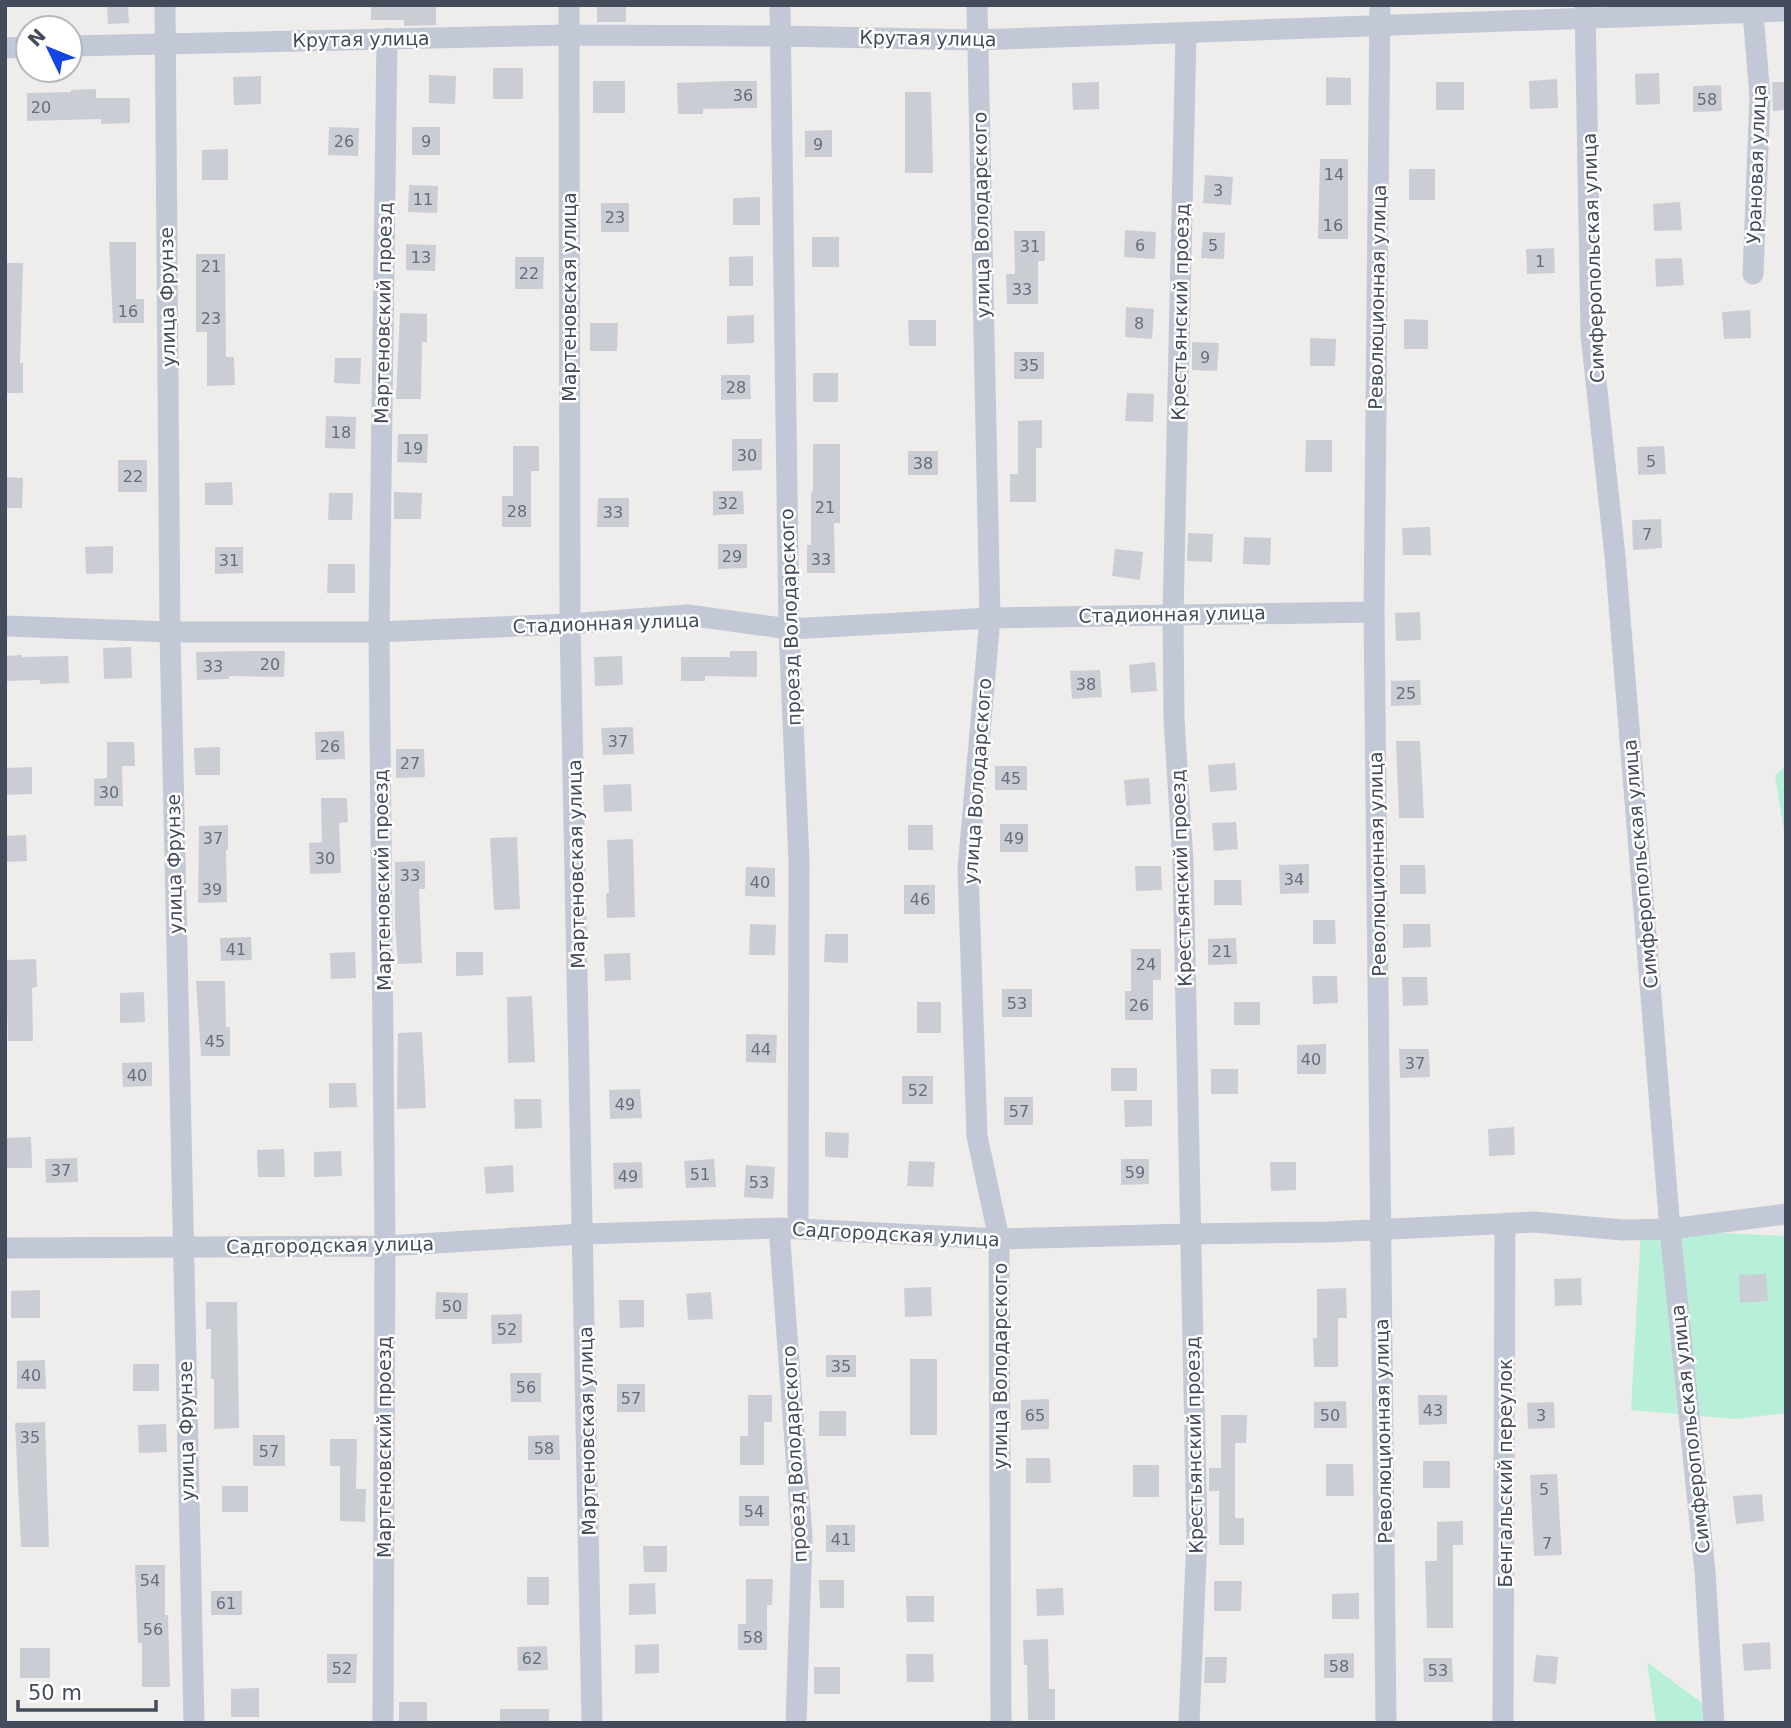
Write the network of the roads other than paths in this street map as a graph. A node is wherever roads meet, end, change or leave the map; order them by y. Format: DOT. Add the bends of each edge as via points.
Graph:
graph roads {
  1 [pos="165,5"];
  2 [pos="569,5"];
  3 [pos="780,5"];
  4 [pos="977,5"];
  5 [pos="1586,11"];
  6 [pos="1786,11"];
  7 [pos="1753,13"];
  8 [pos="1379,15"];
  9 [pos="1186,34"];
  10 [pos="569,35"];
  11 [pos="779,36"];
  12 [pos="387,38"];
  13 [pos="977,40"];
  14 [pos="164,42"];
  15 [pos="84,45"];
  16 [pos="1753,274"];
  17 [pos="1374,612"];
  18 [pos="1174,614"];
  19 [pos="990,618"];
  20 [pos="570,624"];
  21 [pos="5,626"];
  22 [pos="789,629"];
  23 [pos="170,632"];
  24 [pos="379,632"];
  25 [pos="1786,1214"];
  26 [pos="1505,1223"];
  27 [pos="788,1228"];
  28 [pos="1381,1228"];
  29 [pos="1670,1229"];
  30 [pos="584,1234"];
  31 [pos="1189,1234"];
  32 [pos="999,1239"];
  33 [pos="385,1246"];
  34 [pos="182,1247"];
  35 [pos="5,1248"];
  36 [pos="194,1723"];
  37 [pos="383,1723"];
  38 [pos="592,1723"];
  39 [pos="796,1723"];
  40 [pos="1001,1723"];
  41 [pos="1189,1723"];
  42 [pos="1386,1723"];
  43 [pos="1503,1723"];
  44 [pos="1714,1723"];
  1 -- 14 [label="street, улица Фрунзе"];
  2 -- 10 [label="street, Мартеновская улица"];
  3 -- 11 [label="street, проезд Володарского"];
  4 -- 13 [label="street, улица Володарского"];
  5 -- 7 [label="street, Крутая улица"];
  5 -- 8 [label="street, Крутая улица"];
  5 -- 29 [label="street, Симферопольская улица" via="1591,335 1615,556"];
  6 -- 7 [label="street, Крутая улица"];
  7 -- 16 [label="street, Урановая улица" via="1760,97"];
  8 -- 9 [label="street, Крутая улица"];
  8 -- 17 [label="street, Революционная улица"];
  9 -- 13 [label="street, Крутая улица"];
  9 -- 18 [label="street, Крестьянский проезд"];
  10 -- 11 [label="street, Крутая улица"];
  10 -- 12 [label="street, Крутая улица"];
  10 -- 20 [label="street, Мартеновская улица"];
  11 -- 13 [label="street, Крутая улица"];
  11 -- 22 [label="street, проезд Володарского"];
  12 -- 14 [label="street, Крутая улица"];
  12 -- 24 [label="street, Мартеновский проезд"];
  13 -- 19 [label="street, улица Володарского"];
  14 -- 15 [label="street, Крутая улица"];
  14 -- 23 [label="street, улица Фрунзе"];
  17 -- 18 [label="street, Стадионная улица"];
  17 -- 28 [label="street, Революционная улица"];
  18 -- 19 [label="street, Стадионная улица"];
  18 -- 31 [label="street, Крестьянский проезд"];
  19 -- 22 [label="street, Стадионная улица"];
  19 -- 32 [label="street, улица Володарского" via="968,869 977,1136"];
  20 -- 22 [label="street, Стадионная улица" via="688,615"];
  20 -- 24 [label="street, Стадионная улица"];
  20 -- 30 [label="street, Мартеновская улица"];
  21 -- 23 [label="street, Стадионная улица"];
  22 -- 27 [label="street, проезд Володарского" via="799,861"];
  23 -- 24 [label="street, Стадионная улица"];
  23 -- 34 [label="street, улица Фрунзе"];
  24 -- 33 [label="street, Мартеновский проезд"];
  25 -- 29 [label="street, Садгородская улица"];
  26 -- 28 [label="street, Садгородская улица"];
  26 -- 29 [label="street, Садгородская улица"];
  26 -- 43 [label="street, Бенгальский переулок"];
  27 -- 30 [label="street, Садгородская улица"];
  27 -- 32 [label="street, Садгородская улица"];
  27 -- 39 [label="street, проезд Володарского" via="802,1537"];
  28 -- 31 [label="street, Садгородская улица"];
  28 -- 42 [label="street, Революционная улица"];
  29 -- 44 [label="street, Симферопольская улица" via="1705,1572"];
  30 -- 33 [label="street, Садгородская улица"];
  30 -- 38 [label="street, Мартеновская улица"];
  31 -- 32 [label="street, Садгородская улица"];
  31 -- 41 [label="street, Крестьянский проезд" via="1197,1538"];
  32 -- 40 [label="street, улица Володарского"];
  33 -- 34 [label="street, Садгородская улица"];
  33 -- 37 [label="street, Мартеновский проезд"];
  34 -- 35 [label="street, Садгородская улица"];
  34 -- 36 [label="street, улица Фрунзе"];
}
